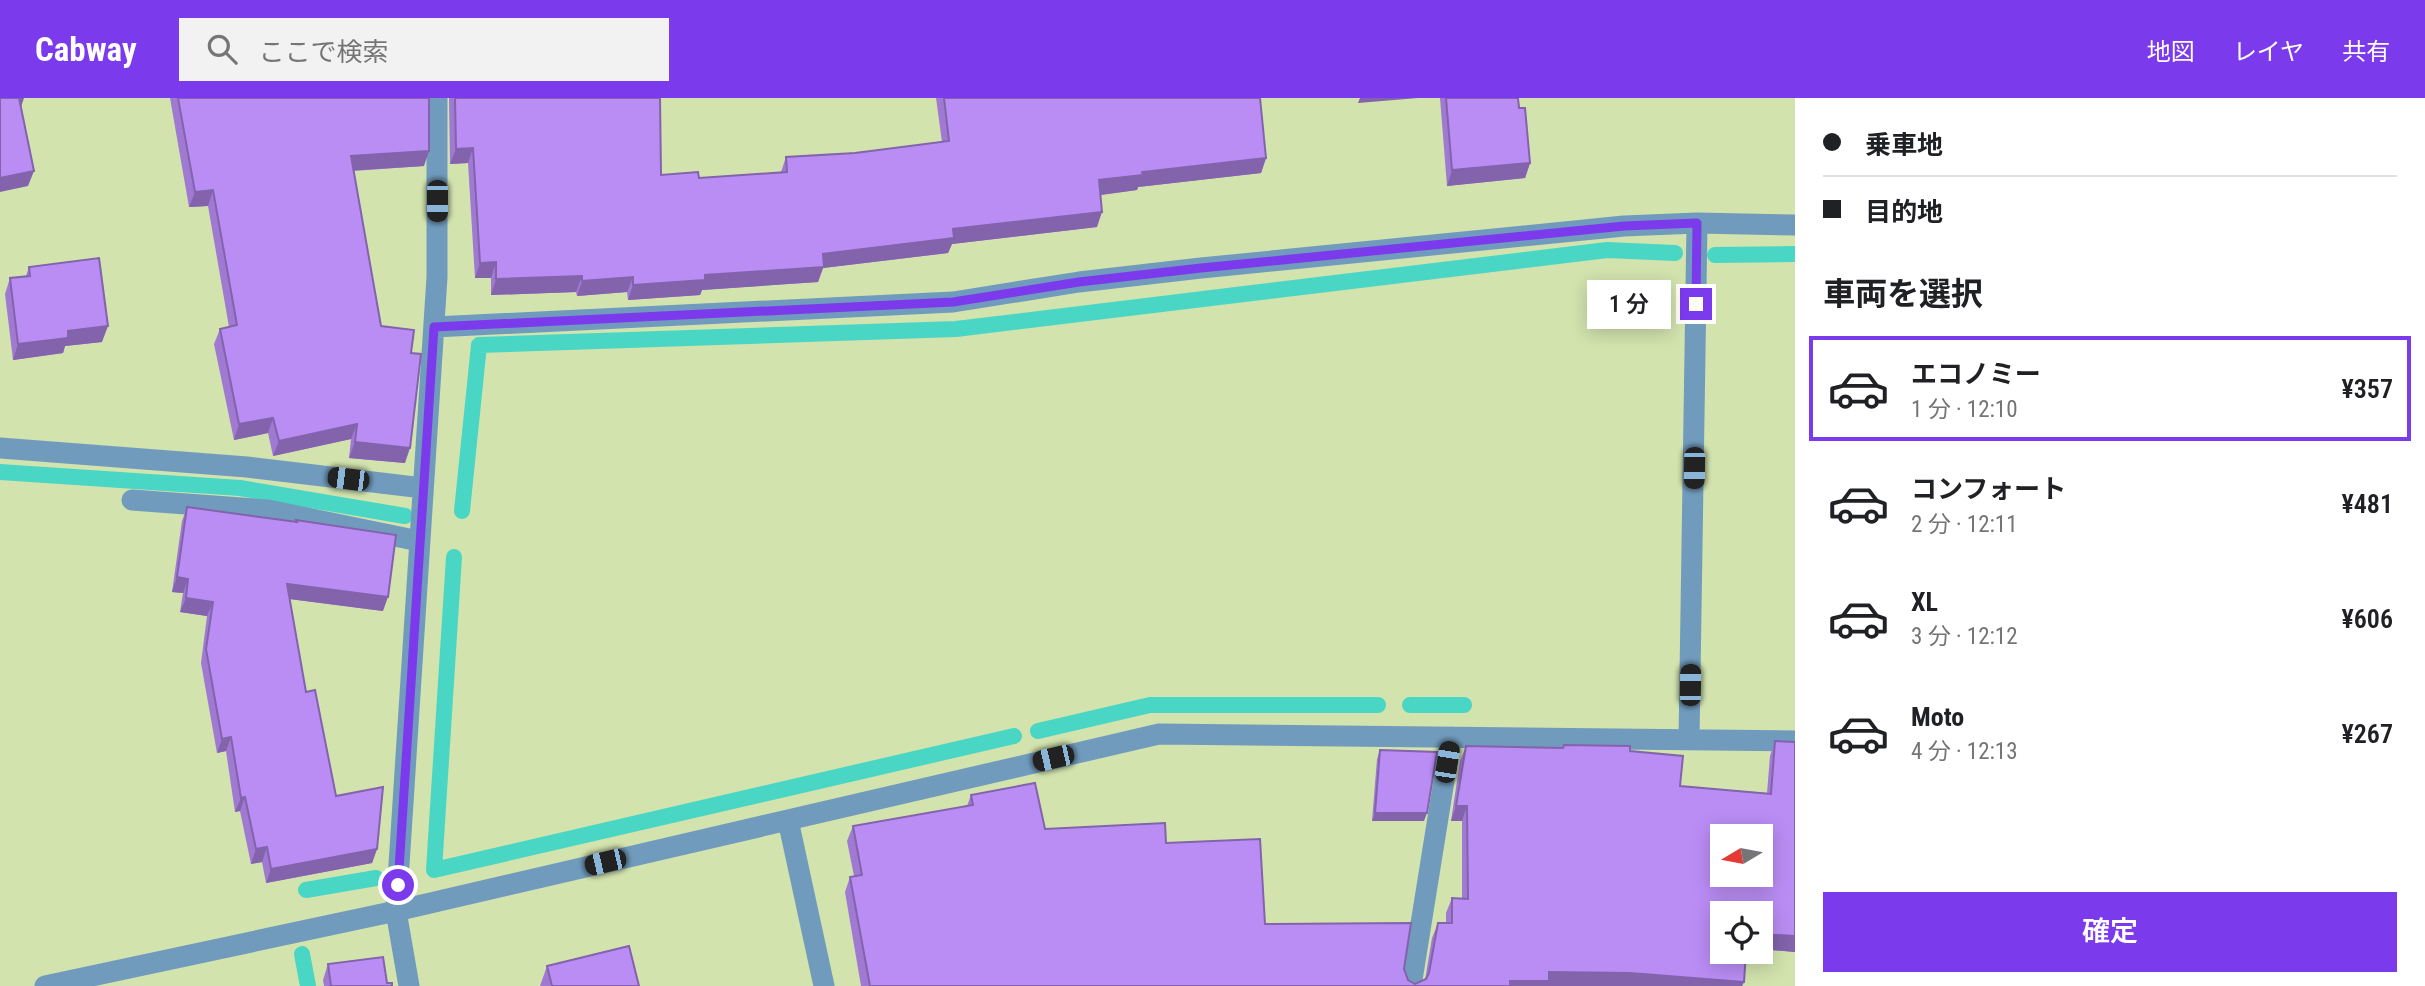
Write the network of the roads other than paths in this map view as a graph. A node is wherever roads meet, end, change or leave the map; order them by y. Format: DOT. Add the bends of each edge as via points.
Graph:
graph roads {
  1 [pos="437,98"];
  2 [pos="1697,223"];
  3 [pos="1795,225"];
  4 [pos="434,327"];
  5 [pos="0,448"];
  6 [pos="423,488"];
  7 [pos="132,500"];
  8 [pos="419,541"];
  9 [pos="1451,737"];
  10 [pos="1689,740"];
  11 [pos="1795,741"];
  12 [pos="788,820"];
  13 [pos="396,911"];
  14 [pos="45,986"];
  15 [pos="409,986"];
  16 [pos="824,986"];
  17 [pos="1410,986"];
  1 -- 4 [label="street"];
  2 -- 3 [label="street"];
  2 -- 4 [label="street" via="1624,226 1201,268 953,302"];
  2 -- 10 [label="street"];
  4 -- 6 [label="street"];
  5 -- 6 [label="street" via="247,467"];
  6 -- 8 [label="street"];
  7 -- 8 [label="street" via="268,510"];
  8 -- 13 [label="street"];
  9 -- 10 [label="street"];
  9 -- 12 [label="street" via="1159,734"];
  9 -- 17 [label="street"];
  10 -- 11 [label="street"];
  12 -- 13 [label="street"];
  12 -- 16 [label="street"];
  13 -- 14 [label="street"];
  13 -- 15 [label="street"];
}
